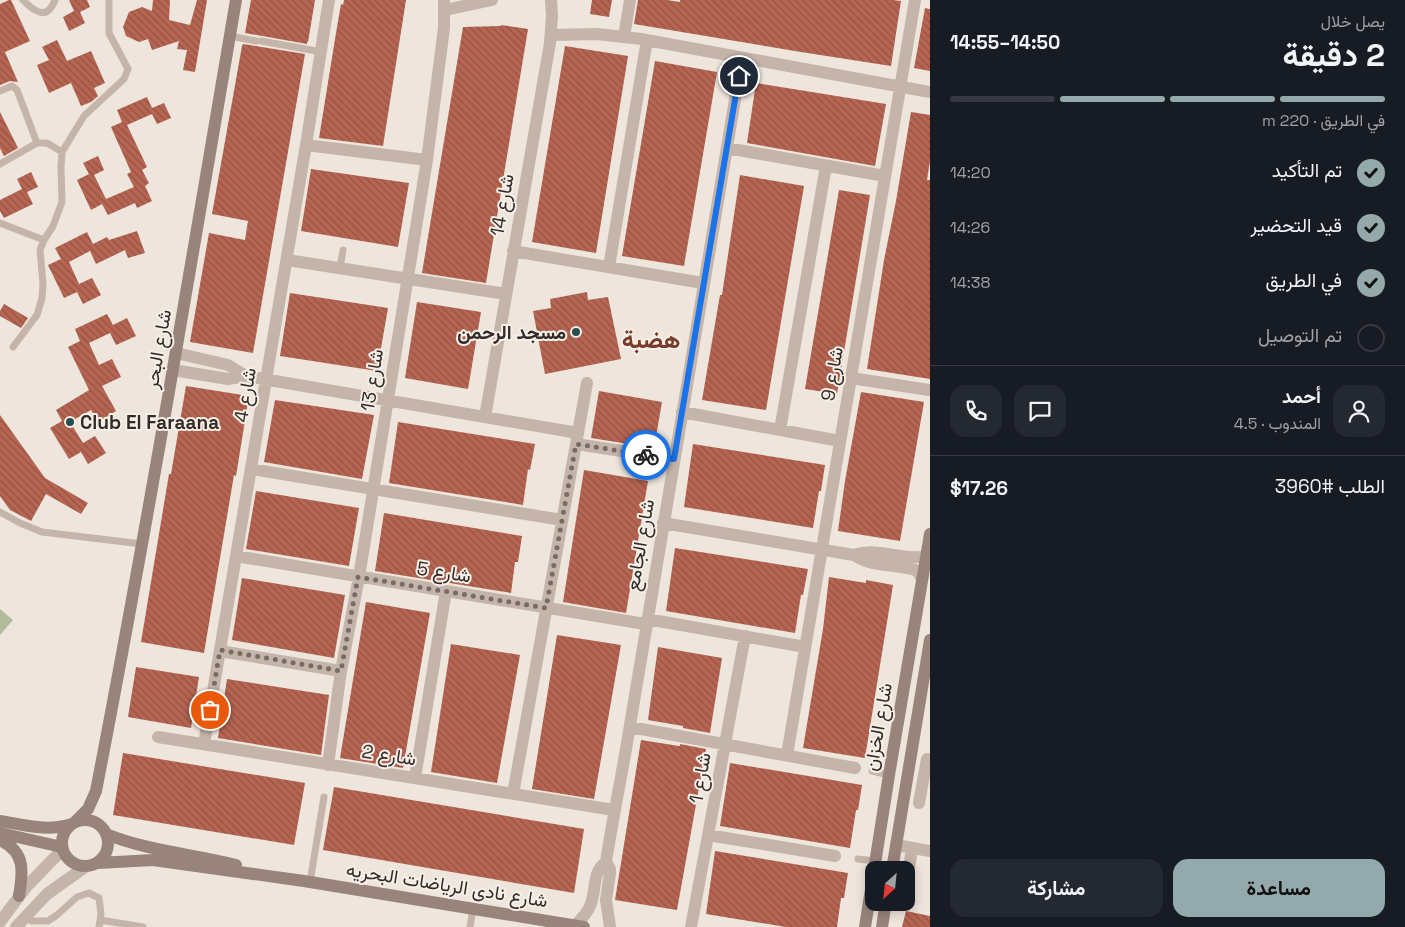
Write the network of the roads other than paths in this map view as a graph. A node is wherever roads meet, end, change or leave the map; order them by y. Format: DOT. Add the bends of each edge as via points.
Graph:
graph roads {
  1 [pos="23,0"];
  2 [pos="55,0"];
  3 [pos="108,0"];
  4 [pos="236,0"];
  5 [pos="329,0"];
  6 [pos="492,0"];
  7 [pos="551,0"];
  8 [pos="630,0"];
  9 [pos="915,0"];
  10 [pos="444,5"];
  11 [pos="551,35"];
  12 [pos="230,36"];
  13 [pos="624,37"];
  14 [pos="647,40"];
  15 [pos="322,52"];
  16 [pos="742,58"];
  17 [pos="901,87"];
  18 [pos="0,91"];
  19 [pos="930,92"];
  20 [pos="36,143"];
  21 [pos="306,145"];
  22 [pos="727,148"];
  23 [pos="62,152"];
  24 [pos="427,160"];
  25 [pos="0,164"];
  26 [pos="826,166"];
  27 [pos="885,176"];
  28 [pos="0,223"];
  29 [pos="44,240"];
  30 [pos="343,250"];
  31 [pos="514,251"];
  32 [pos="287,260"];
  33 [pos="609,267"];
  34 [pos="340,268"];
  35 [pos="407,278"];
  36 [pos="704,283"];
  37 [pos="506,294"];
  38 [pos="13,347"];
  39 [pos="176,353"];
  40 [pos="173,370"];
  41 [pos="246,376"];
  42 [pos="851,378"];
  43 [pos="267,380"];
  44 [pos="586,383"];
  45 [pos="929,390"];
  46 [pos="387,400"];
  47 [pos="682,412"];
  48 [pos="485,417"];
  49 [pos="780,430"];
  50 [pos="577,438"];
  51 [pos="840,440"];
  52 [pos="674,459"];
  53 [pos="251,469"];
  54 [pos="373,489"];
  55 [pos="0,512"];
  56 [pos="562,520"];
  57 [pos="663,523"];
  58 [pos="930,534"];
  59 [pos="142,544"];
  60 [pos="822,550"];
  61 [pos="854,555"];
  62 [pos="236,556"];
  63 [pos="926,556"];
  64 [pos="358,577"];
  65 [pos="922,579"];
  66 [pos="446,591"];
  67 [pos="546,608"];
  68 [pos="646,622"];
  69 [pos="745,636"];
  70 [pos="930,640"];
  71 [pos="805,647"];
  72 [pos="220,650"];
  73 [pos="341,671"];
  74 [pos="927,674"];
  75 [pos="630,727"];
  76 [pos="158,737"];
  77 [pos="204,744"];
  78 [pos="725,744"];
  79 [pos="786,755"];
  80 [pos="910,757"];
  81 [pos="928,759"];
  82 [pos="328,765"];
  83 [pos="855,768"];
  84 [pos="872,771"];
  85 [pos="889,775"];
  86 [pos="415,778"];
  87 [pos="96,791"];
  88 [pos="513,794"];
  89 [pos="324,797"];
  90 [pos="920,803"];
  91 [pos="614,810"];
  92 [pos="0,821"];
  93 [pos="74,823"];
  94 [pos="104,831"];
  95 [pos="0,834"];
  96 [pos="708,835"];
  97 [pos="0,840"];
  98 [pos="896,845"];
  99 [pos="912,848"];
  100 [pos="62,849"];
  101 [pos="930,851"];
  102 [pos="836,856"];
  103 [pos="858,858"];
  104 [pos="875,861"];
  105 [pos="893,861"];
  106 [pos="910,861"];
  107 [pos="606,862"];
  108 [pos="91,865"];
  109 [pos="307,881"];
  110 [pos="19,896"];
  111 [pos="473,909"];
  112 [pos="867,911"];
  113 [pos="885,911"];
  114 [pos="0,922"];
  115 [pos="20,922"];
  116 [pos="99,924"];
  117 [pos="580,926"];
  118 [pos="143,927"];
  119 [pos="470,927"];
  120 [pos="610,927"];
  121 [pos="691,927"];
  122 [pos="865,927"];
  123 [pos="882,927"];
  1 -- 2 [label="lane" via="45,13"];
  3 -- 23 [label="lane" via="109,33 128,69 127,74 84,116"];
  4 -- 12 [label="main road, شارع البحر"];
  5 -- 15 [label="street, شارع 4"];
  6 -- 10 [label="street"];
  7 -- 11 [label="street, شارع 14"];
  8 -- 13 [label="street"];
  9 -- 17 [label="street, شارع 9"];
  10 -- 24 [label="street, شارع 13" via="444,28"];
  11 -- 13 [label="street"];
  11 -- 31 [label="street, شارع 14"];
  12 -- 15 [label="lane"];
  12 -- 39 [label="main road, شارع البحر"];
  13 -- 14 [label="street"];
  14 -- 16 [label="street"];
  14 -- 33 [label="street"];
  15 -- 21 [label="street, شارع 4"];
  16 -- 17 [label="street"];
  16 -- 22 [label="street, شارع الجامع"];
  17 -- 19 [label="street"];
  17 -- 27 [label="street, شارع 9"];
  18 -- 20 [label="lane" via="12,86 17,90"];
  20 -- 23 [label="lane" via="47,143"];
  20 -- 25 [label="lane"];
  21 -- 24 [label="street"];
  21 -- 32 [label="street, شارع 4"];
  22 -- 26 [label="street"];
  22 -- 36 [label="street, شارع الجامع"];
  23 -- 29 [label="lane" via="62,202"];
  24 -- 35 [label="street, شارع 13"];
  26 -- 27 [label="street"];
  26 -- 49 [label="street"];
  27 -- 42 [label="street, شارع 9"];
  28 -- 29 [label="lane"];
  29 -- 38 [label="lane" via="40,250 42,298 37,315"];
  30 -- 34 [label="lane"];
  31 -- 33 [label="street"];
  31 -- 37 [label="street, شارع 14"];
  32 -- 34 [label="street"];
  32 -- 43 [label="street, شارع 4"];
  33 -- 36 [label="street"];
  34 -- 35 [label="street"];
  35 -- 37 [label="street"];
  35 -- 46 [label="street, شارع 13"];
  36 -- 47 [label="street, شارع الجامع"];
  37 -- 48 [label="street, شارع 14"];
  39 -- 40 [label="main road, شارع البحر"];
  39 -- 41 [label="street" via="222,363"];
  40 -- 41 [label="street" via="228,379"];
  40 -- 59 [label="main road, شارع البحر"];
  41 -- 43 [label="street"];
  42 -- 45 [label="street"];
  42 -- 51 [label="street, شارع 9"];
  43 -- 46 [label="street"];
  43 -- 53 [label="street, شارع 4"];
  44 -- 50 [label="street"];
  46 -- 48 [label="street"];
  46 -- 54 [label="street, شارع 13"];
  47 -- 49 [label="street"];
  47 -- 52 [label="street, شارع الجامع"];
  48 -- 50 [label="street"];
  49 -- 51 [label="street"];
  50 -- 52 [label="street"];
  50 -- 56 [label="street"];
  51 -- 60 [label="street, شارع 9"];
  52 -- 57 [label="street, شارع الجامع"];
  53 -- 54 [label="street"];
  53 -- 62 [label="street, شارع 4"];
  54 -- 56 [label="street"];
  54 -- 64 [label="street, شارع 13"];
  55 -- 59 [label="lane" via="42,532"];
  56 -- 67 [label="street"];
  57 -- 60 [label="street"];
  57 -- 68 [label="street, شارع الجامع"];
  58 -- 63 [label="main road, شارع الخزان"];
  59 -- 87 [label="main road, شارع البحر"];
  60 -- 61 [label="street"];
  60 -- 71 [label="street, شارع 9"];
  61 -- 63 [label="street" via="872,552 903,557"];
  61 -- 65 [label="street" via="874,565 915,570"];
  62 -- 64 [label="street, شارع 5"];
  62 -- 72 [label="street, شارع 4"];
  63 -- 65 [label="main road, شارع الخزان"];
  64 -- 66 [label="street, شارع 5"];
  64 -- 73 [label="street, شارع 13"];
  65 -- 85 [label="main road, شارع الخزان"];
  66 -- 67 [label="street, شارع 5"];
  66 -- 86 [label="street"];
  67 -- 68 [label="street, شارع 5"];
  67 -- 88 [label="street"];
  68 -- 69 [label="street, شارع 5"];
  68 -- 75 [label="street, شارع الجامع"];
  69 -- 71 [label="street, شارع 5"];
  69 -- 78 [label="street, شارع 1"];
  70 -- 74 [label="main road, شارع الخزان"];
  71 -- 79 [label="street, شارع 9"];
  72 -- 73 [label="street"];
  72 -- 77 [label="street, شارع 4"];
  73 -- 82 [label="street, شارع 13"];
  74 -- 80 [label="main road, شارع الخزان"];
  75 -- 78 [label="street"];
  75 -- 91 [label="street, شارع الجامع"];
  76 -- 77 [label="street, شارع 2"];
  77 -- 82 [label="street, شارع 2"];
  78 -- 79 [label="street"];
  78 -- 96 [label="street, شارع 1"];
  79 -- 83 [label="street"];
  80 -- 81 [label="street"];
  80 -- 98 [label="main road, شارع الخزان"];
  81 -- 90 [label="street"];
  82 -- 86 [label="street, شارع 2"];
  84 -- 85 [label="lane"];
  85 -- 104 [label="main road, شارع الخزان"];
  86 -- 88 [label="street, شارع 2"];
  87 -- 93 [label="main road, شارع البحر" via="88,809"];
  87 -- 94 [label="main road, شارع البحر" via="98,818"];
  88 -- 91 [label="street, شارع 2"];
  89 -- 109 [label="lane"];
  91 -- 107 [label="street, شارع الجامع"];
  92 -- 93 [label="main road" via="51,828"];
  93 -- 94 [label="main road" via="87,820"];
  93 -- 100 [label="main road" via="63,834"];
  94 -- 108 [label="main road" via="108,847 106,853"];
  94 -- 109 [label="main road, شارع نادى الرياضات البحريه" via="122,840 156,849"];
  95 -- 100 [label="main road"];
  96 -- 102 [label="street"];
  96 -- 121 [label="street, شارع 1"];
  97 -- 110 [label="main road" via="16,851 20,859 22,879"];
  98 -- 99 [label="street"];
  98 -- 105 [label="main road, شارع الخزان"];
  99 -- 101 [label="street"];
  99 -- 106 [label="street"];
  100 -- 108 [label="main road" via="69,860 79,866"];
  100 -- 110 [label="street"];
  103 -- 104 [label="lane"];
  107 -- 117 [label="street, شارع الجامع" via="598,869 590,908"];
  107 -- 120 [label="street, شارع الجامع" via="610,869 606,900"];
  108 -- 109 [label="main road, شارع نادى الرياضات البحريه" via="153,860"];
  108 -- 115 [label="street" via="47,894"];
  109 -- 111 [label="main road, شارع نادى الرياضات البحريه"];
  110 -- 114 [label="street"];
  111 -- 117 [label="main road, شارع نادى الرياضات البحريه"];
  111 -- 119 [label="lane"];
  112 -- 122 [label="main road, شارع الخزان"];
  113 -- 123 [label="main road"];
  115 -- 116 [label="lane" via="48,921 77,897 89,893 99,898"];
  116 -- 118 [label="lane"];
}
